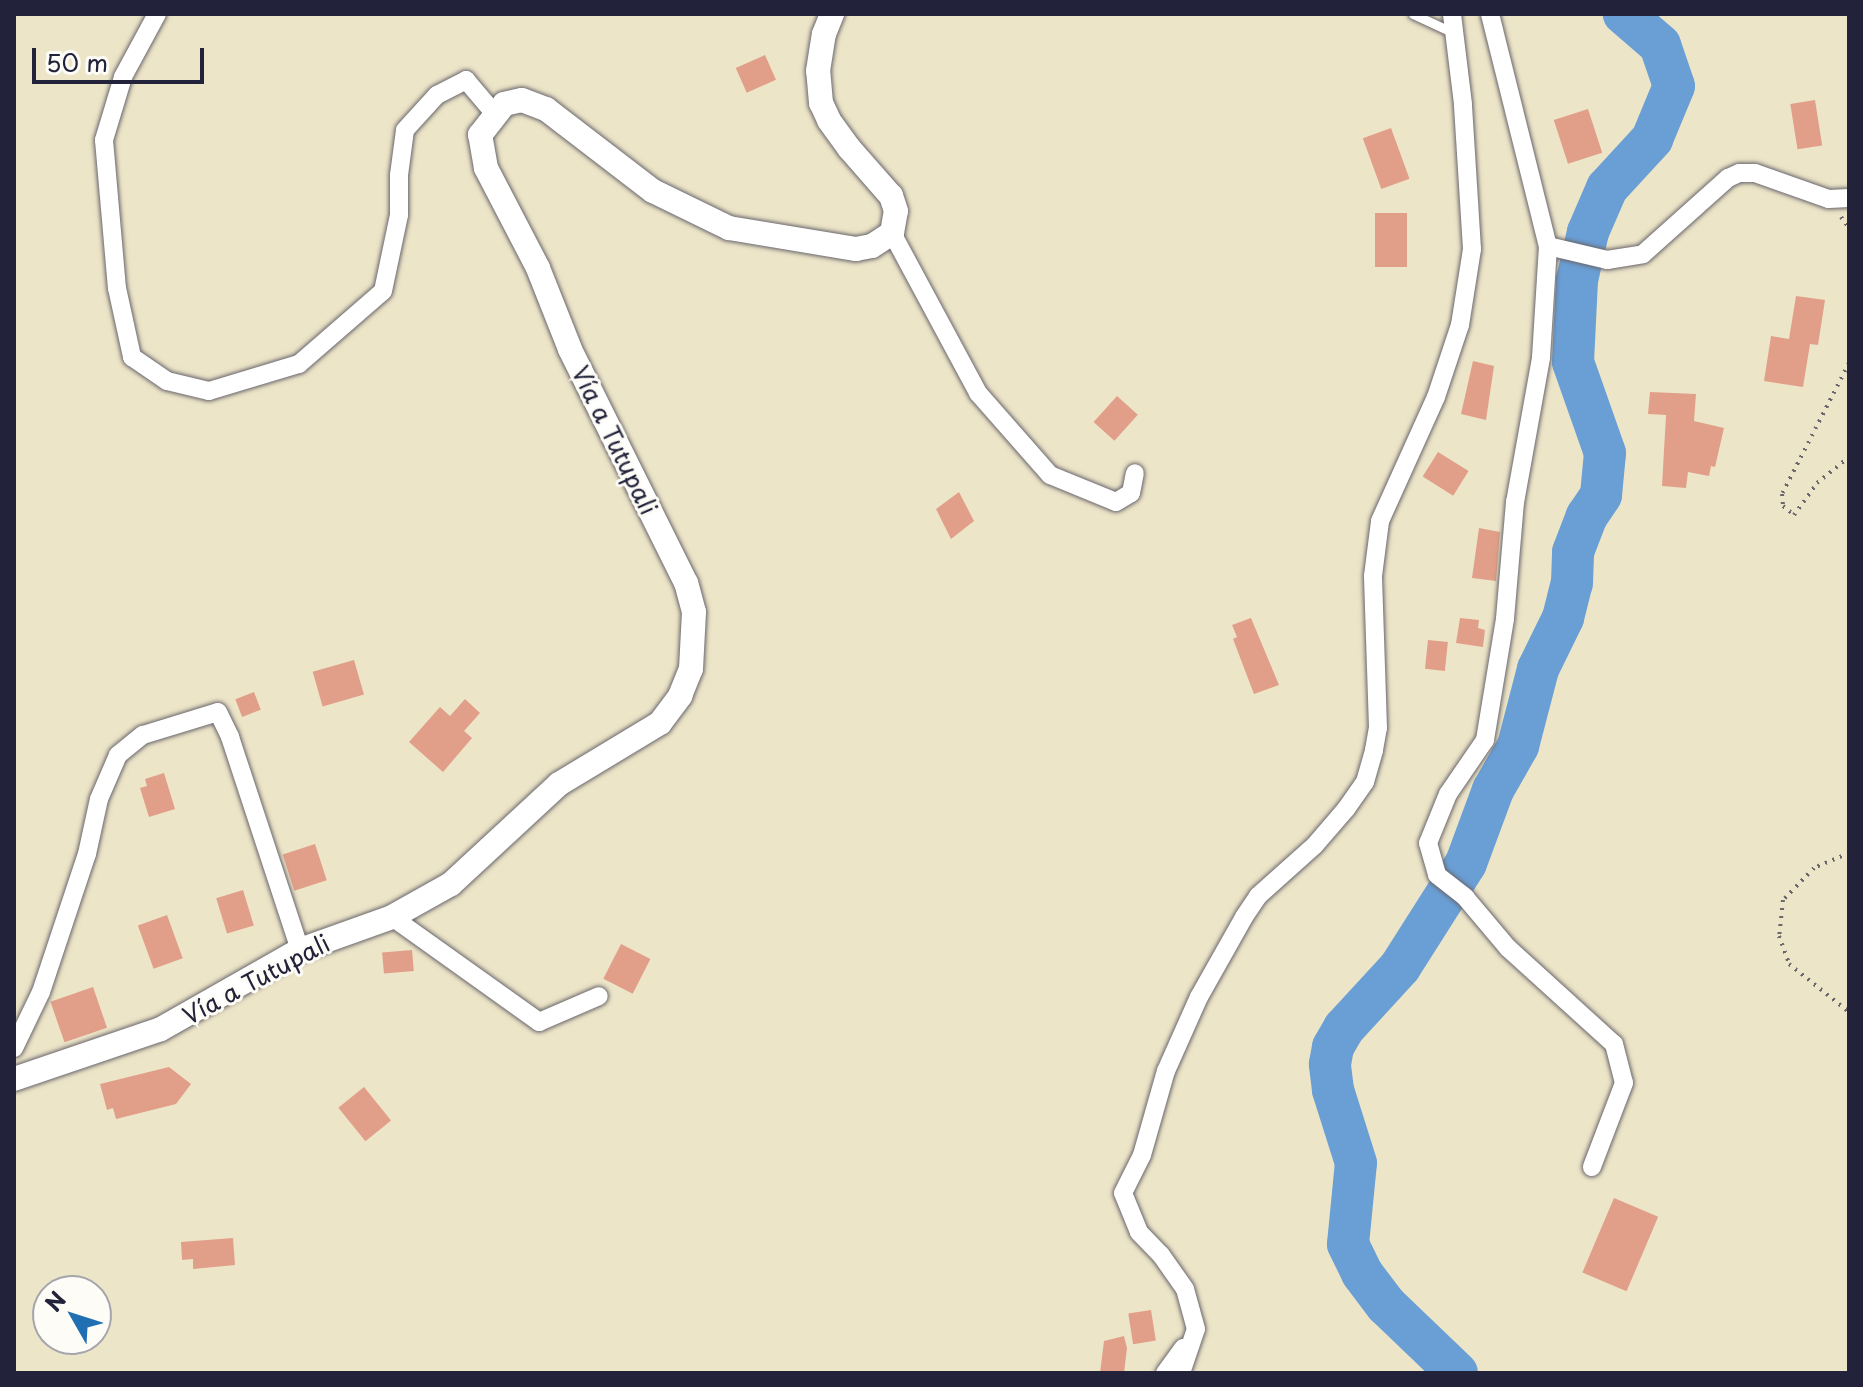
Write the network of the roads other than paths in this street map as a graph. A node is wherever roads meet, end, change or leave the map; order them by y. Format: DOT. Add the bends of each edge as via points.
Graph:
graph roads {
  1 [pos="157,14"];
  2 [pos="832,14"];
  3 [pos="1413,14"];
  4 [pos="1452,14"];
  5 [pos="1490,14"];
  6 [pos="1456,34"];
  7 [pos="494,113"];
  8 [pos="1849,198"];
  9 [pos="892,233"];
  10 [pos="1548,246"];
  11 [pos="1135,473"];
  12 [pos="392,917"];
  13 [pos="300,950"];
  14 [pos="599,996"];
  15 [pos="14,1048"];
  16 [pos="14,1079"];
  17 [pos="1592,1167"];
  18 [pos="1196,1329"];
  19 [pos="1165,1373"];
  20 [pos="1181,1373"];
  1 -- 7 [label="street" via="123,77 104,140 117,288 132,357 167,381 209,391 299,364 383,291 399,215 405,130 437,95 466,80"];
  2 -- 9 [label="street" via="818,71 821,103 842,139 891,196 896,211"];
  3 -- 6 [label="lane"];
  4 -- 6 [label="street"];
  5 -- 10 [label="street"];
  6 -- 18 [label="street" via="1472,249 1460,325 1436,397 1380,521 1373,576 1378,728 1365,782 1315,845 1258,896 1244,917 1166,1071 1142,1155 1123,1193 1139,1232 1185,1289"];
  7 -- 9 [label="street" via="522,100 546,109 653,191 729,228 856,249"];
  7 -- 12 [label="street, Vía a Tutupali" via="480,135 482,156 686,583 694,612 691,669 660,723 559,784 451,884"];
  8 -- 10 [label="street" via="1829,199 1755,173 1739,173 1643,254 1607,260"];
  9 -- 11 [label="street" via="978,393 1050,475 1116,502 1131,493"];
  10 -- 17 [label="street" via="1541,358 1515,502 1505,619 1485,740 1448,794 1428,843 1437,875 1614,1044 1624,1083"];
  12 -- 13 [label="street, Vía a Tutupali"];
  12 -- 14 [label="street" via="539,1022"];
  13 -- 15 [label="street" via="218,712 143,735 118,755 99,799 87,854 41,992"];
  13 -- 16 [label="street, Vía a Tutupali" via="161,1029"];
  18 -- 19 [label="street"];
  18 -- 20 [label="street"];
}
